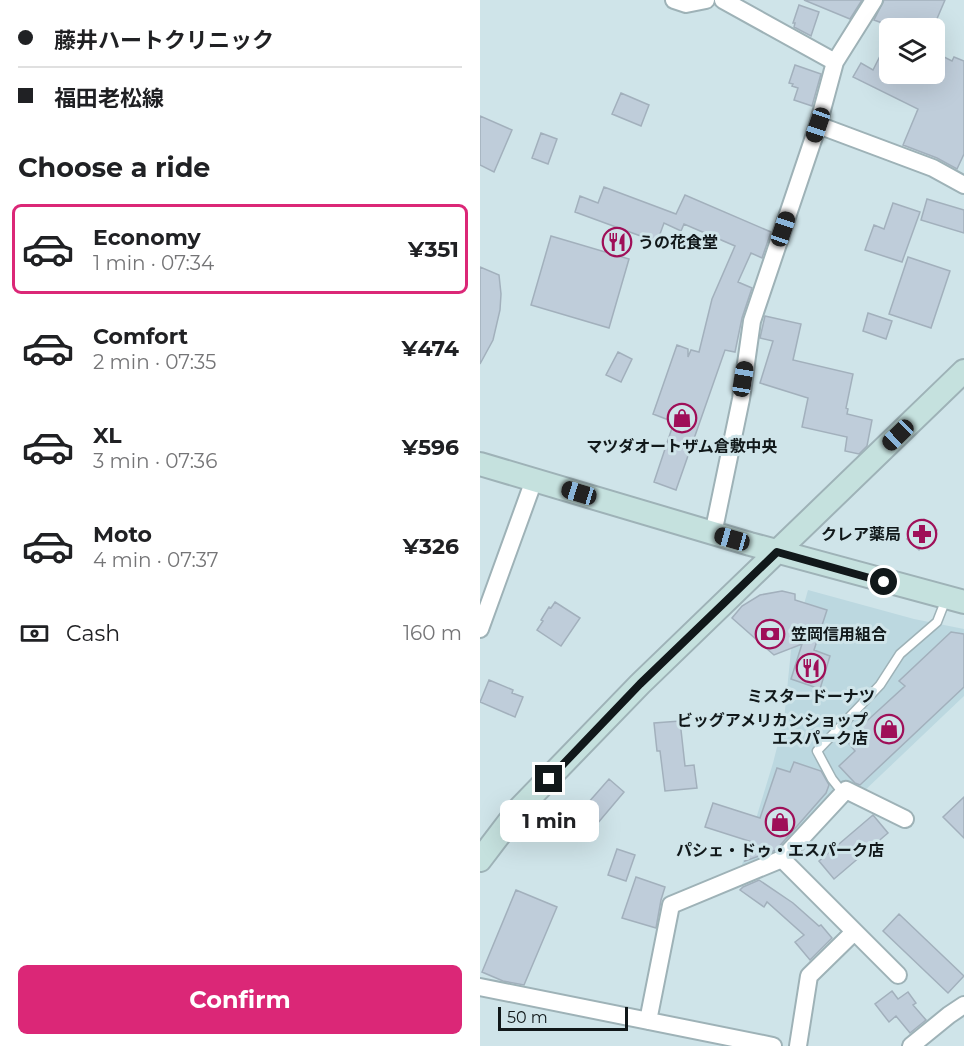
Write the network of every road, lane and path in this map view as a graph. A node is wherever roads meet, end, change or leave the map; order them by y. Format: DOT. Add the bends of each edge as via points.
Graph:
graph roads {
  1 [pos="674,0"];
  2 [pos="706,0"];
  3 [pos="723,0"];
  4 [pos="874,0"];
  5 [pos="835,62"];
  6 [pos="818,125"];
  7 [pos="964,185"];
  8 [pos="964,371"];
  9 [pos="480,464"];
  10 [pos="534,480"];
  11 [pos="713,534"];
  12 [pos="777,552"];
  13 [pos="955,600"];
  14 [pos="480,628"];
  15 [pos="843,793"];
  16 [pos="905,819"];
  17 [pos="782,859"];
  18 [pos="480,860"];
  19 [pos="855,932"];
  20 [pos="898,975"];
  21 [pos="480,987"];
  22 [pos="964,1005"];
  23 [pos="648,1021"];
  24 [pos="773,1046"];
  25 [pos="798,1046"];
  26 [pos="911,1046"];
  1 -- 2 [label="street" via="686,4"];
  3 -- 5 [label="street"];
  4 -- 5 [label="street"];
  5 -- 6 [label="street"];
  6 -- 7 [label="street" via="933,168"];
  6 -- 11 [label="street" via="752,321 741,399"];
  8 -- 12 [label="main road"];
  9 -- 10 [label="main road"];
  10 -- 11 [label="main road"];
  10 -- 14 [label="street"];
  11 -- 12 [label="main road"];
  12 -- 13 [label="main road"];
  12 -- 18 [label="main road" via="640,684 518,810"];
  13 -- 15 [label="lane" via="937,622 900,654 880,685 817,751"];
  15 -- 16 [label="street" via="846,790"];
  15 -- 17 [label="street"];
  17 -- 19 [label="street"];
  17 -- 23 [label="street" via="671,905"];
  19 -- 20 [label="street"];
  19 -- 25 [label="street" via="809,976"];
  21 -- 23 [label="street"];
  22 -- 26 [label="street"];
  23 -- 24 [label="street"];
}
